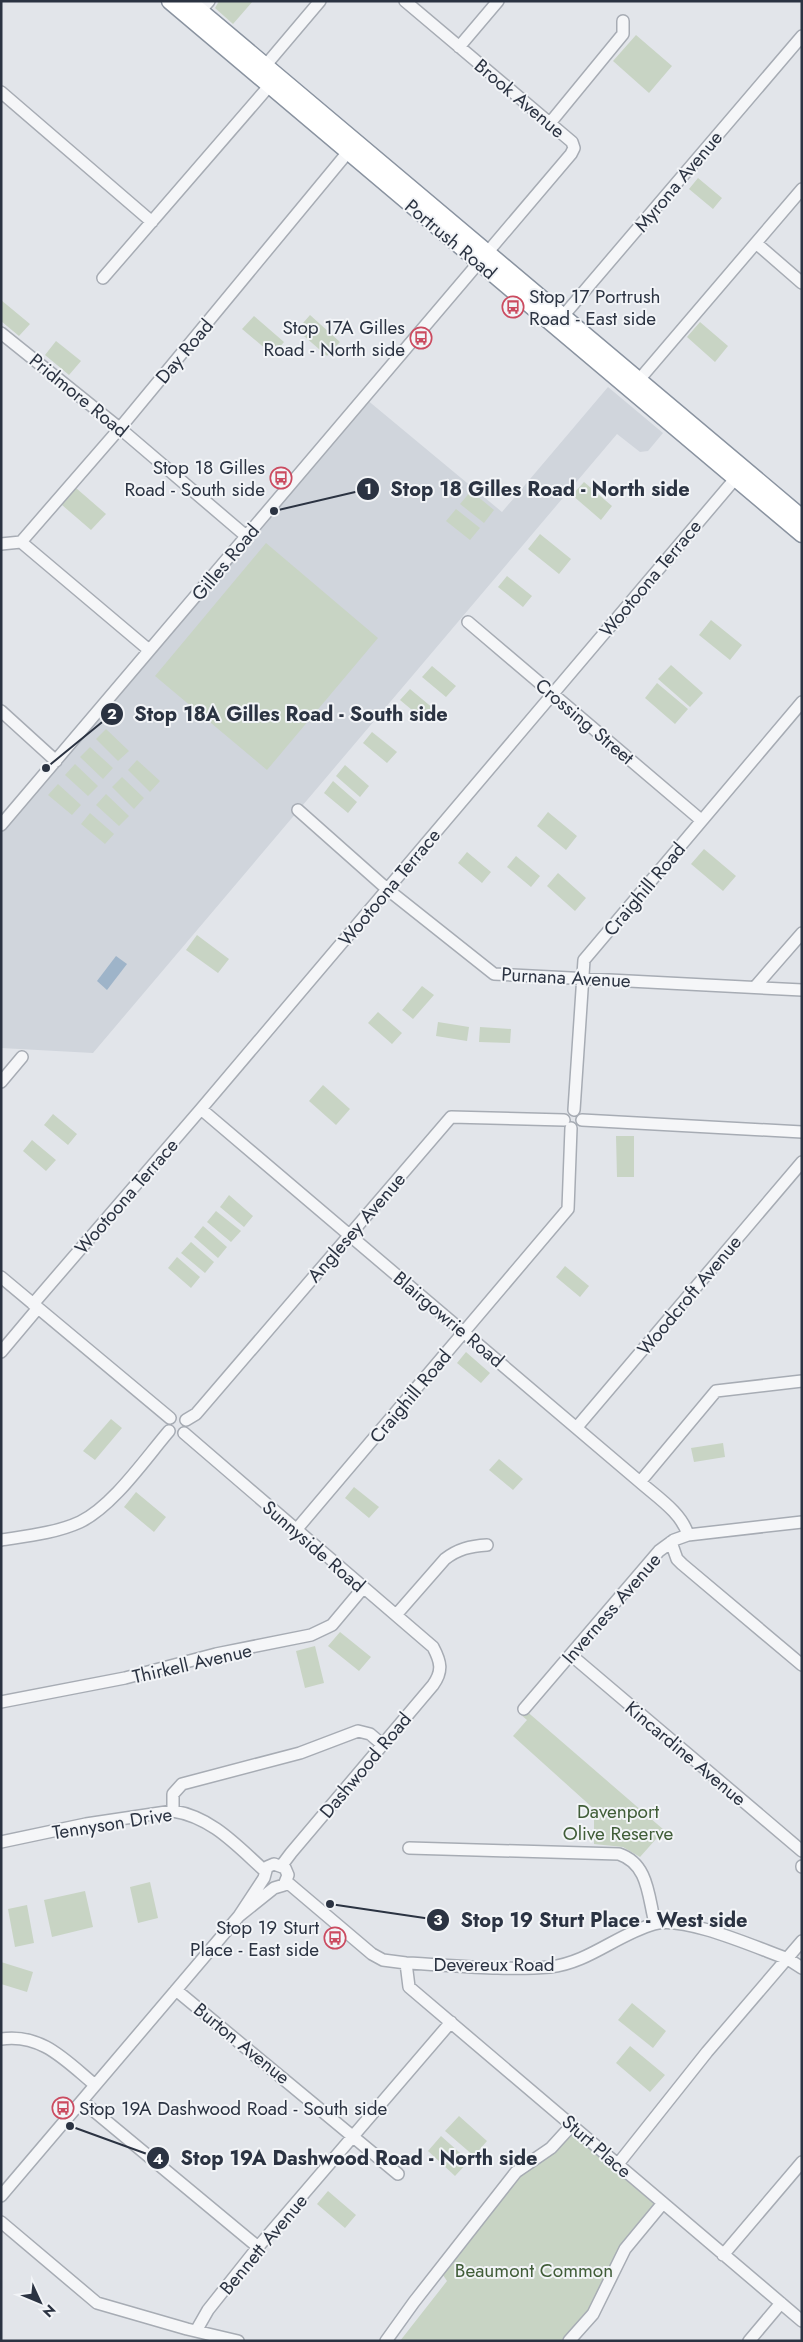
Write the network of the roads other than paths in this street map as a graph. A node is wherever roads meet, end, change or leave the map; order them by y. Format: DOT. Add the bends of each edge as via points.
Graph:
graph roads {
  1 [pos="170,1"];
  2 [pos="320,1"];
  3 [pos="405,1"];
  4 [pos="498,1"];
  5 [pos="199,4"];
  6 [pos="623,21"];
  7 [pos="802,36"];
  8 [pos="459,47"];
  9 [pos="265,66"];
  10 [pos="270,85"];
  11 [pos="1,92"];
  12 [pos="550,123"];
  13 [pos="352,147"];
  14 [pos="802,189"];
  15 [pos="152,222"];
  16 [pos="756,243"];
  17 [pos="483,258"];
  18 [pos="103,278"];
  19 [pos="802,283"];
  20 [pos="558,322"];
  21 [pos="2,336"];
  22 [pos="638,381"];
  23 [pos="120,428"];
  24 [pos="739,474"];
  25 [pos="802,518"];
  26 [pos="802,534"];
  27 [pos="246,536"];
  28 [pos="21,542"];
  29 [pos="1,544"];
  30 [pos="468,622"];
  31 [pos="149,650"];
  32 [pos="552,693"];
  33 [pos="802,702"];
  34 [pos="1,711"];
  35 [pos="56,761"];
  36 [pos="298,810"];
  37 [pos="701,820"];
  38 [pos="1,825"];
  39 [pos="387,888"];
  40 [pos="802,932"];
  41 [pos="581,978"];
  42 [pos="755,987"];
  43 [pos="802,990"];
  44 [pos="22,1058"];
  45 [pos="1,1082"];
  46 [pos="201,1110"];
  47 [pos="574,1110"];
  48 [pos="582,1120"];
  49 [pos="568,1124"];
  50 [pos="802,1132"];
  51 [pos="802,1162"];
  52 [pos="350,1236"];
  53 [pos="1,1277"];
  54 [pos="36,1306"];
  55 [pos="464,1331"];
  56 [pos="1,1352"];
  57 [pos="802,1381"];
  58 [pos="170,1418"];
  59 [pos="186,1420"];
  60 [pos="577,1428"];
  61 [pos="168,1431"];
  62 [pos="184,1433"];
  63 [pos="640,1482"];
  64 [pos="802,1522"];
  65 [pos="296,1530"];
  66 [pos="688,1535"];
  67 [pos="1,1540"];
  68 [pos="671,1542"];
  69 [pos="487,1545"];
  70 [pos="363,1588"];
  71 [pos="396,1615"];
  72 [pos="571,1655"];
  73 [pos="441,1662"];
  74 [pos="802,1665"];
  75 [pos="1,1702"];
  76 [pos="524,1709"];
  77 [pos="383,1744"];
  78 [pos="173,1811"];
  79 [pos="1,1842"];
  80 [pos="409,1848"];
  81 [pos="802,1851"];
  82 [pos="282,1865"];
  83 [pos="264,1875"];
  84 [pos="287,1882"];
  85 [pos="274,1888"];
  86 [pos="239,1916"];
  87 [pos="655,1923"];
  88 [pos="802,1941"];
  89 [pos="788,1959"];
  90 [pos="406,1963"];
  91 [pos="802,1968"];
  92 [pos="176,1990"];
  93 [pos="451,2022"];
  94 [pos="1,2039"];
  95 [pos="95,2085"];
  96 [pos="82,2101"];
  97 [pos="572,2125"];
  98 [pos="354,2136"];
  99 [pos="802,2162"];
  100 [pos="618,2164"];
  101 [pos="398,2174"];
  102 [pos="1,2196"];
  103 [pos="663,2203"];
  104 [pos="1,2222"];
  105 [pos="258,2247"];
  106 [pos="723,2255"];
  107 [pos="781,2303"];
  108 [pos="802,2321"];
  109 [pos="189,2334"];
  110 [pos="238,2341"];
  111 [pos="386,2341"];
  112 [pos="569,2341"];
  113 [pos="749,2341"];
  1 -- 10 [label="highway, Portrush Road"];
  2 -- 9 [label="street"];
  3 -- 8 [label="street, Brook Avenue"];
  4 -- 8 [label="street"];
  5 -- 9 [label="highway, Portrush Road"];
  6 -- 12 [label="street" via="623,34"];
  7 -- 20 [label="street, Myrona Avenue"];
  8 -- 12 [label="street, Brook Avenue"];
  9 -- 13 [label="highway, Portrush Road"];
  10 -- 13 [label="highway, Portrush Road"];
  10 -- 15 [label="street"];
  11 -- 15 [label="street"];
  12 -- 17 [label="street, Brook Avenue" via="572,142 572,154"];
  13 -- 17 [label="highway, Portrush Road"];
  13 -- 23 [label="street, Day Road"];
  14 -- 16 [label="street"];
  15 -- 18 [label="street"];
  16 -- 19 [label="street"];
  16 -- 22 [label="street"];
  17 -- 20 [label="highway, Portrush Road"];
  17 -- 27 [label="street, Gilles Road"];
  20 -- 22 [label="highway, Portrush Road"];
  20 -- 24 [label="highway, Portrush Road"];
  21 -- 23 [label="street, Pridmore Road"];
  22 -- 24 [label="highway, Portrush Road"];
  23 -- 27 [label="street, Pridmore Road"];
  23 -- 28 [label="street, Day Road"];
  24 -- 25 [label="highway, Portrush Road"];
  24 -- 26 [label="highway, Portrush Road"];
  24 -- 32 [label="street, Wootoona Terrace"];
  27 -- 31 [label="street, Gilles Road"];
  28 -- 29 [label="street"];
  28 -- 31 [label="street"];
  30 -- 32 [label="street, Crossing Street"];
  31 -- 35 [label="street, Gilles Road"];
  32 -- 37 [label="street, Crossing Street"];
  32 -- 39 [label="street, Wootoona Terrace"];
  33 -- 37 [label="street, Craighill Road"];
  34 -- 35 [label="street"];
  35 -- 38 [label="street, Gilles Road"];
  36 -- 39 [label="street, Purnana Avenue"];
  37 -- 41 [label="street, Craighill Road" via="584,960"];
  39 -- 41 [label="street, Purnana Avenue" via="494,974"];
  39 -- 46 [label="street, Wootoona Terrace"];
  40 -- 42 [label="street"];
  41 -- 42 [label="street, Purnana Avenue"];
  41 -- 47 [label="street, Craighill Road"];
  42 -- 43 [label="street, Purnana Avenue"];
  44 -- 45 [label="street"];
  46 -- 52 [label="street, Blairgowrie Road"];
  46 -- 54 [label="street, Wootoona Terrace"];
  47 -- 48 [label="street" via="579,1112"];
  47 -- 49 [label="street" via="567,1113"];
  48 -- 49 [label="street" via="577,1127"];
  48 -- 50 [label="street"];
  49 -- 52 [label="street, Anglesey Avenue" via="451,1117"];
  49 -- 55 [label="street, Craighill Road" via="568,1210"];
  51 -- 60 [label="street, Woodcroft Avenue"];
  52 -- 55 [label="street, Blairgowrie Road"];
  52 -- 59 [label="street, Anglesey Avenue" via="196,1414"];
  53 -- 54 [label="street"];
  54 -- 56 [label="street, Wootoona Terrace"];
  54 -- 58 [label="street"];
  55 -- 60 [label="street, Blairgowrie Road"];
  55 -- 65 [label="street, Craighill Road"];
  57 -- 63 [label="street" via="716,1391"];
  58 -- 59 [label="street"];
  58 -- 61 [label="street" via="166,1426"];
  59 -- 62 [label="street" via="188,1426"];
  60 -- 63 [label="street, Blairgowrie Road"];
  61 -- 62 [label="street"];
  61 -- 67 [label="street" via="114,1496 81,1522 41,1534"];
  62 -- 65 [label="street, Sunnyside Road"];
  63 -- 66 [label="street, Blairgowrie Road" via="679,1517 686,1525"];
  64 -- 66 [label="street, Inverness Avenue"];
  65 -- 70 [label="street, Sunnyside Road"];
  66 -- 68 [label="street, Inverness Avenue"];
  68 -- 72 [label="street, Inverness Avenue" via="659,1550"];
  68 -- 74 [label="street" via="682,1564"];
  69 -- 71 [label="street" via="459,1549 445,1559"];
  70 -- 71 [label="street, Sunnyside Road"];
  70 -- 75 [label="street, Thirkell Avenue" via="332,1625 310,1635 216,1654 125,1678"];
  71 -- 73 [label="street, Sunnyside Road" via="433,1647"];
  72 -- 76 [label="street, Inverness Avenue"];
  72 -- 81 [label="street, Kincardine Avenue"];
  73 -- 77 [label="street, Dashwood Road" via="433,1685"];
  77 -- 78 [label="street" via="370,1734 358,1731 300,1753 182,1784 173,1794"];
  77 -- 82 [label="street, Dashwood Road"];
  78 -- 79 [label="street, Tennyson Drive" via="86,1824"];
  78 -- 83 [label="street, Tennyson Drive" via="186,1813 217,1829 246,1851"];
  80 -- 87 [label="street" via="620,1854 633,1860 640,1868"];
  82 -- 83 [label="street" via="274,1864"];
  82 -- 84 [label="street" via="288,1875"];
  83 -- 85 [label="street" via="267,1885"];
  83 -- 86 [label="street"];
  84 -- 85 [label="street"];
  84 -- 90 [label="street, Devereux Road" via="372,1954 383,1960"];
  85 -- 86 [label="street"];
  86 -- 92 [label="street"];
  87 -- 89 [label="street, Devereux Road" via="691,1925"];
  87 -- 90 [label="street, Devereux Road" via="578,1960 551,1967"];
  88 -- 89 [label="street"];
  89 -- 91 [label="street, Devereux Road"];
  89 -- 100 [label="street" via="707,2052"];
  90 -- 93 [label="street, Sturt Place" via="410,1987"];
  92 -- 95 [label="street"];
  92 -- 98 [label="street, Burton Avenue"];
  93 -- 97 [label="street, Sturt Place"];
  93 -- 98 [label="street, Bennett Avenue"];
  94 -- 95 [label="street" via="41,2043 53,2049"];
  95 -- 96 [label="street"];
  96 -- 102 [label="street"];
  96 -- 105 [label="street"];
  97 -- 100 [label="street, Sturt Place"];
  97 -- 111 [label="street" via="552,2148 516,2172"];
  98 -- 101 [label="street, Burton Avenue"];
  98 -- 105 [label="street, Bennett Avenue"];
  99 -- 106 [label="street"];
  100 -- 103 [label="street, Sturt Place"];
  103 -- 106 [label="street, Sturt Place"];
  103 -- 112 [label="street" via="625,2249 593,2314"];
  104 -- 109 [label="street" via="97,2303"];
  105 -- 109 [label="street, Bennett Avenue"];
  106 -- 107 [label="street, Sturt Place"];
  107 -- 108 [label="street, Sturt Place"];
  107 -- 113 [label="street"];
  109 -- 110 [label="street"];
}
